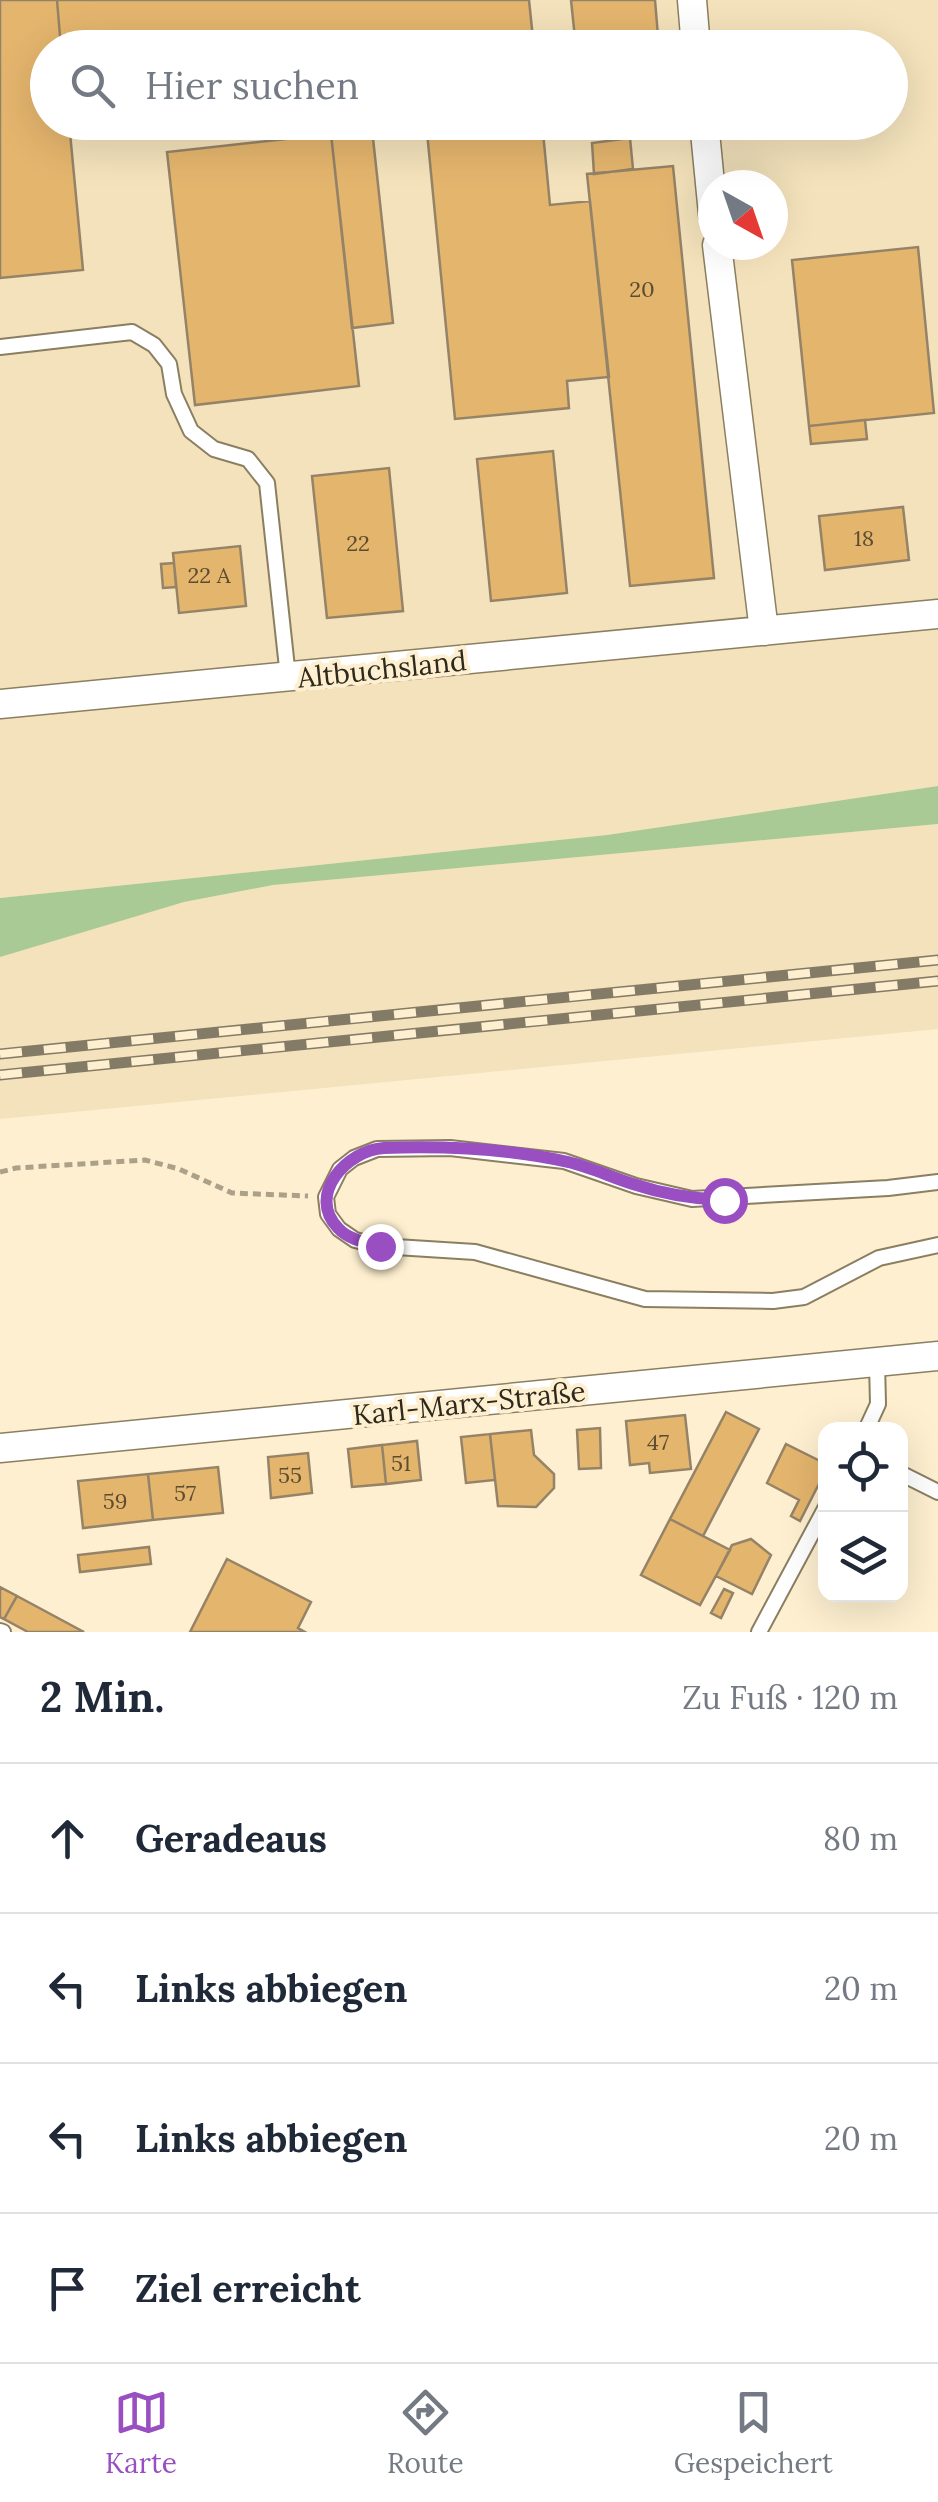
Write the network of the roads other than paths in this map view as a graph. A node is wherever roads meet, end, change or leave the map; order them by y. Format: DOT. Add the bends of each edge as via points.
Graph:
graph roads {
  1 [pos="692,0"];
  2 [pos="694,30"];
  3 [pos="706,140"];
  4 [pos="709,170"];
  5 [pos="718,260"];
  6 [pos="0,347"];
  7 [pos="938,614"];
  8 [pos="764,632"];
  9 [pos="288,678"];
  10 [pos="0,704"];
  11 [pos="938,1182"];
  12 [pos="938,1245"];
  13 [pos="938,1356"];
  14 [pos="877,1363"];
  15 [pos="870,1422"];
  16 [pos="0,1448"];
  17 [pos="908,1477"];
  18 [pos="938,1492"];
  19 [pos="823,1512"];
  20 [pos="760,1632"];
  1 -- 2 [label="street"];
  3 -- 4 [label="street"];
  5 -- 8 [label="street"];
  6 -- 9 [label="lane" via="132,332 154,344 169,364 191,432 214,449 248,459 267,483"];
  7 -- 8 [label="street, Altbuchsland"];
  8 -- 9 [label="street, Altbuchsland"];
  9 -- 10 [label="street, Altbuchsland"];
  11 -- 12 [label="lane" via="692,1199 564,1161 450,1148 377,1148 340,1169 326,1197 338,1230 355,1240 475,1252 645,1298 804,1297 879,1258"];
  13 -- 14 [label="street, Karl-Marx-Straße"];
  14 -- 15 [label="lane" via="878,1404"];
  14 -- 16 [label="street, Karl-Marx-Straße"];
  17 -- 18 [label="lane"];
  19 -- 20 [label="lane"];
}
